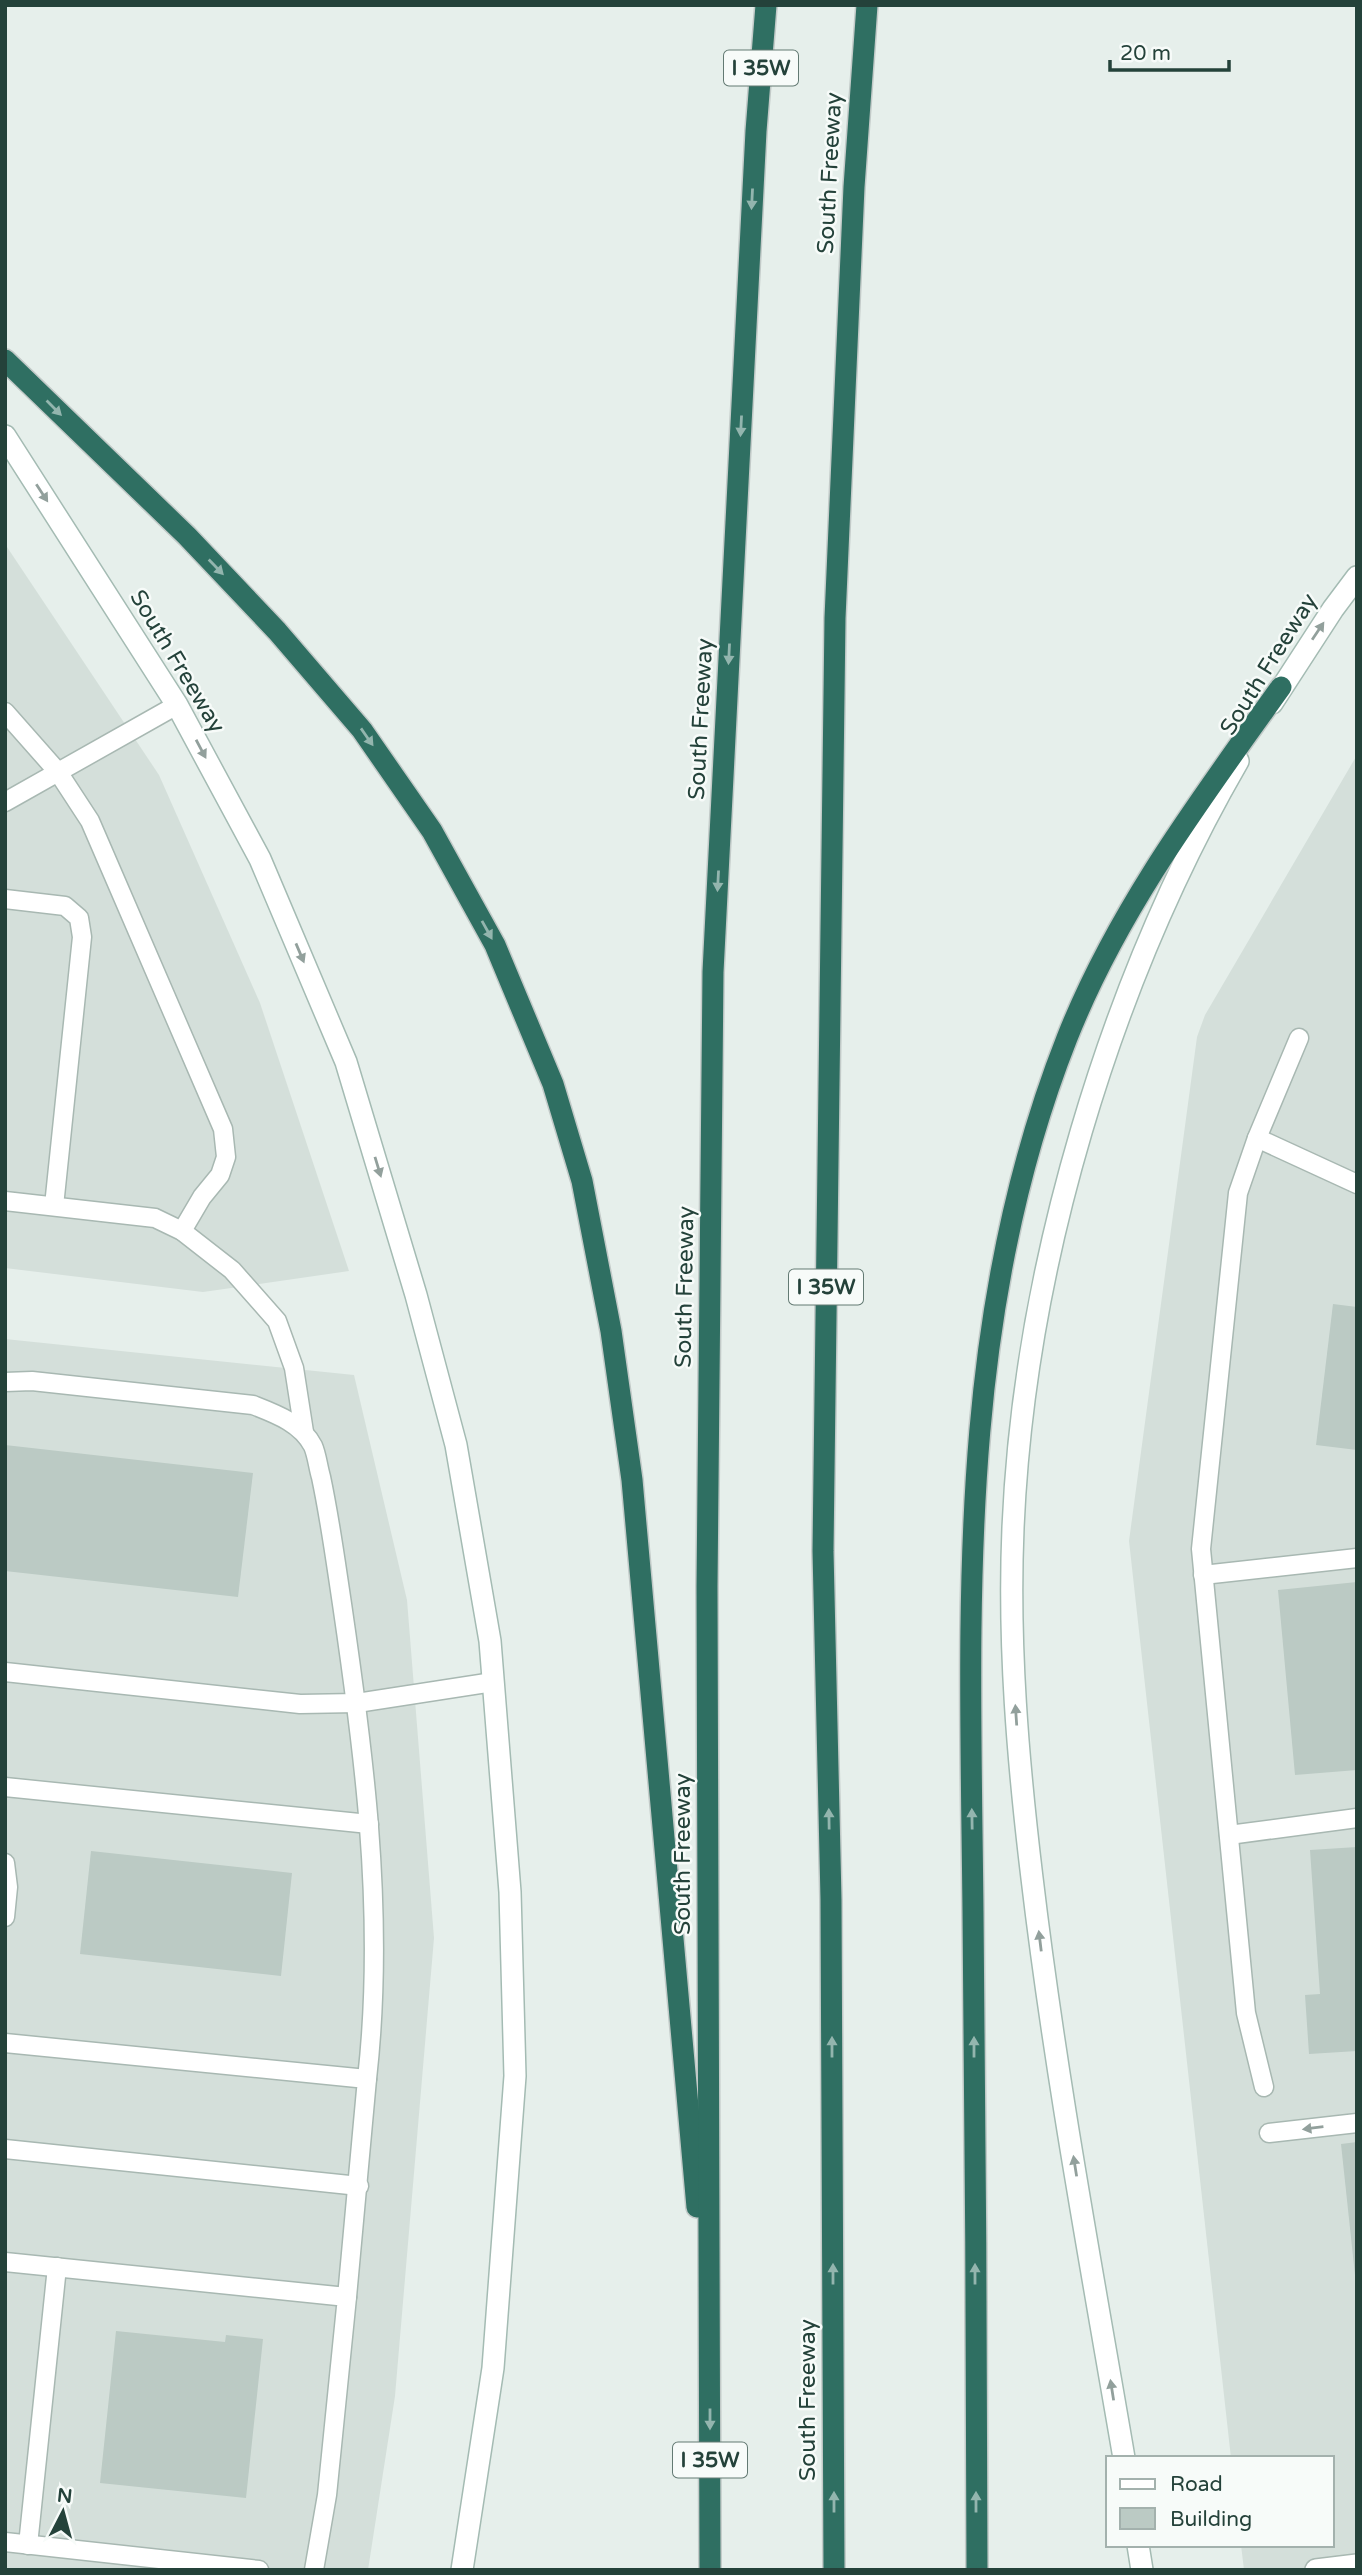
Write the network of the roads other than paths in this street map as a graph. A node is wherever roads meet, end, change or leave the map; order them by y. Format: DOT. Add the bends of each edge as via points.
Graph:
graph roads {
  1 [pos="766,5"];
  2 [pos="867,5"];
  3 [pos="5,360"];
  4 [pos="5,436"];
  5 [pos="1357,577"];
  6 [pos="1281,687"];
  7 [pos="177,705"];
  8 [pos="5,712"];
  9 [pos="58,772"];
  10 [pos="5,802"];
  11 [pos="5,899"];
  12 [pos="1299,1038"];
  13 [pos="1257,1138"];
  14 [pos="1357,1184"];
  15 [pos="5,1201"];
  16 [pos="54,1206"];
  17 [pos="182,1231"];
  18 [pos="5,1382"];
  19 [pos="304,1432"];
  20 [pos="1357,1558"];
  21 [pos="1203,1575"];
  22 [pos="5,1672"];
  23 [pos="493,1682"];
  24 [pos="357,1703"];
  25 [pos="5,1787"];
  26 [pos="1357,1818"];
  27 [pos="369,1824"];
  28 [pos="1229,1835"];
  29 [pos="5,1863"];
  30 [pos="7,1887"];
  31 [pos="5,1917"];
  32 [pos="5,2042"];
  33 [pos="367,2079"];
  34 [pos="1264,2087"];
  35 [pos="1357,2123"];
  36 [pos="1269,2133"];
  37 [pos="5,2150"];
  38 [pos="359,2186"];
  39 [pos="5,2262"];
  40 [pos="57,2267"];
  41 [pos="347,2297"];
  42 [pos="709,2351"];
  43 [pos="1124,2456"];
  44 [pos="5,2542"];
  45 [pos="29,2545"];
  46 [pos="1138,2547"];
  47 [pos="1357,2565"];
  48 [pos="259,2570"];
  49 [pos="314,2570"];
  50 [pos="462,2570"];
  51 [pos="710,2570"];
  52 [pos="834,2570"];
  53 [pos="976,2570"];
  54 [pos="1142,2570"];
  55 [pos="1316,2570"];
  1 -- 42 [label="highway, South Freeway / I 35W, one-way" via="713,972 707,1587"];
  52 -- 2 [label="highway, South Freeway / I 35W, one-way" via="825,1370 835,618"];
  3 -- 42 [label="highway, one-way" via="187,536 362,730 432,831 495,945 553,1084 585,1195 611,1331 632,1480"];
  4 -- 7 [label="main road, South Freeway, one-way"];
  6 -- 5 [label="main road, South Freeway, one-way"];
  43 -- 6 [label="main road, South Freeway, one-way" via="1045,1988 1020,1780 1013,1528 1023,1409 1041,1290 1064,1197 1127,993 1223,786"];
  53 -- 6 [label="highway, one-way" via="970,1670 975,1477 988,1338 1017,1189 1068,1034 1116,932 1166,849"];
  7 -- 9 [label="lane"];
  7 -- 23 [label="main road, South Freeway, one-way" via="260,859 346,1062 456,1445"];
  8 -- 9 [label="lane"];
  9 -- 10 [label="lane"];
  9 -- 17 [label="lane" via="90,821 223,1129 226,1157 220,1175"];
  11 -- 16 [label="lane" via="65,906 79,918 82,937"];
  12 -- 13 [label="lane"];
  13 -- 14 [label="lane"];
  13 -- 21 [label="lane" via="1238,1193 1200,1549"];
  15 -- 16 [label="lane"];
  16 -- 17 [label="lane" via="156,1218"];
  17 -- 19 [label="lane" via="232,1270 277,1321 294,1368"];
  18 -- 19 [label="lane" via="253,1405"];
  19 -- 24 [label="lane" via="314,1448 327,1507"];
  20 -- 21 [label="lane"];
  21 -- 28 [label="lane"];
  22 -- 24 [label="lane" via="300,1704"];
  23 -- 24 [label="lane"];
  23 -- 50 [label="main road, South Freeway" via="509,1892 515,2076 493,2368"];
  24 -- 27 [label="lane"];
  25 -- 27 [label="lane"];
  26 -- 28 [label="lane"];
  27 -- 33 [label="lane" via="374,1968"];
  28 -- 34 [label="lane" via="1246,2014"];
  29 -- 30 [label="lane"];
  30 -- 31 [label="lane"];
  32 -- 33 [label="lane"];
  33 -- 38 [label="lane"];
  35 -- 36 [label="lane, one-way"];
  37 -- 38 [label="lane"];
  38 -- 41 [label="lane"];
  39 -- 40 [label="lane"];
  40 -- 41 [label="lane"];
  40 -- 45 [label="lane"];
  41 -- 49 [label="lane" via="327,2495"];
  42 -- 51 [label="highway, South Freeway / I 35W, one-way"];
  44 -- 45 [label="lane"];
  45 -- 48 [label="lane"];
  46 -- 54 [label="main road"];
  47 -- 55 [label="main road"];
}
